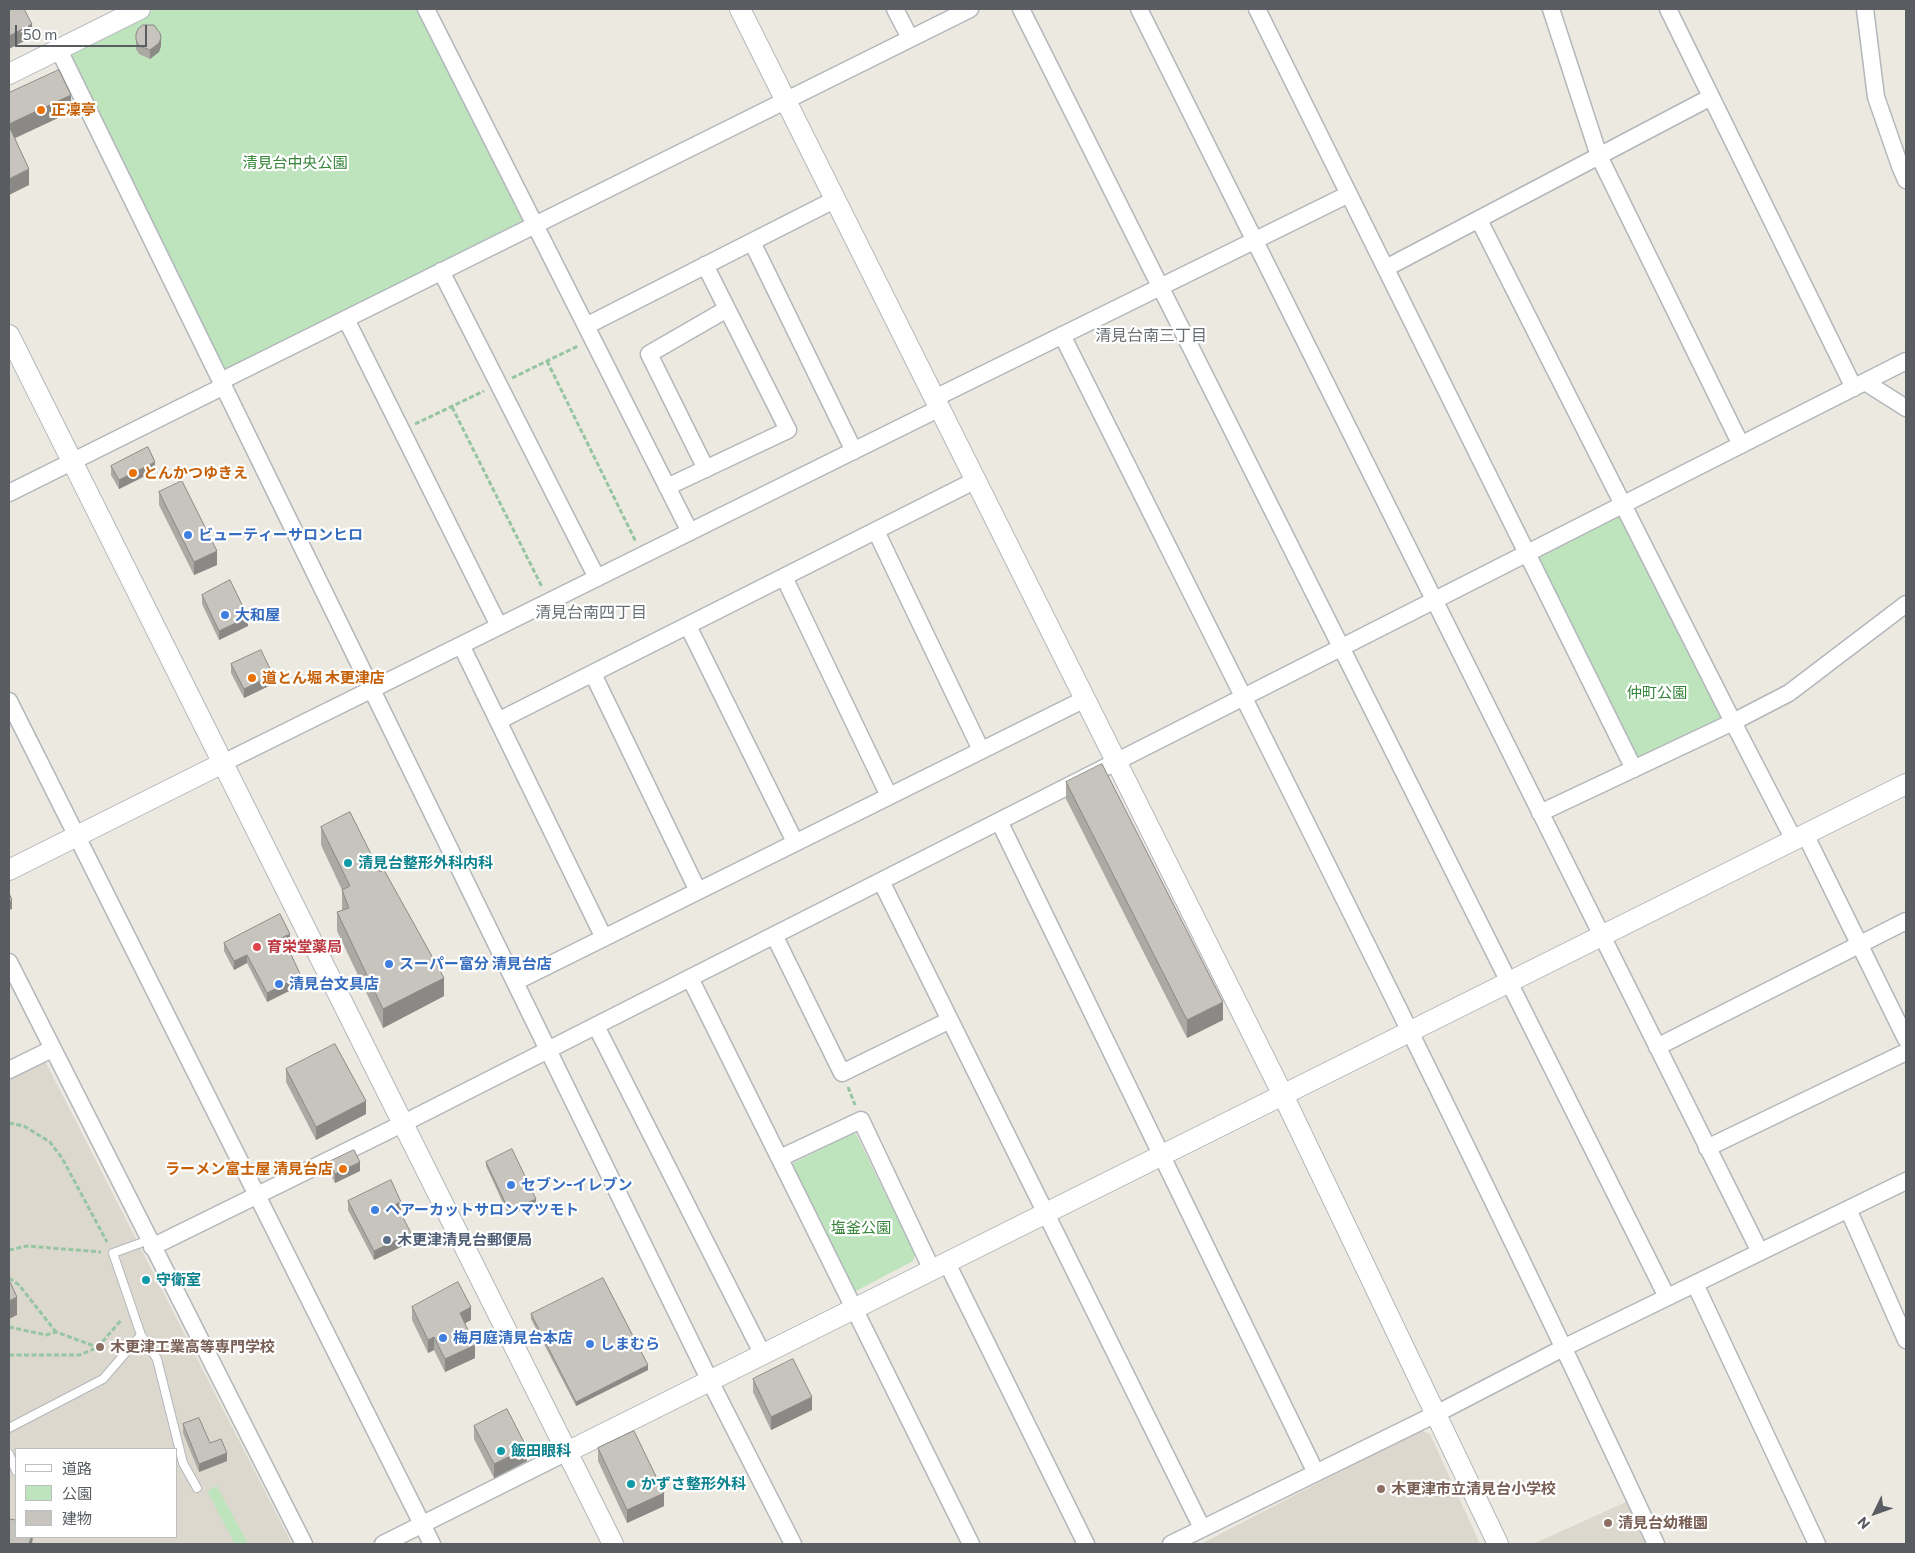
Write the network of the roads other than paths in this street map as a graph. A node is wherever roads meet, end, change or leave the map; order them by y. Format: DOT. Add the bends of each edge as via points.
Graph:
graph roads {
  1 [pos="140,9"];
  2 [pos="426,9"];
  3 [pos="740,9"];
  4 [pos="896,9"];
  5 [pos="970,9"];
  6 [pos="1021,9"];
  7 [pos="1139,9"];
  8 [pos="1257,9"];
  9 [pos="1552,9"];
  10 [pos="1668,9"];
  11 [pos="1865,9"];
  12 [pos="910,38"];
  13 [pos="59,50"];
  14 [pos="9,74"];
  15 [pos="1711,97"];
  16 [pos="786,100"];
  17 [pos="1599,156"];
  18 [pos="1906,180"];
  19 [pos="1349,194"];
  20 [pos="836,199"];
  21 [pos="1479,220"];
  22 [pos="535,225"];
  23 [pos="1254,240"];
  24 [pos="752,242"];
  25 [pos="705,265"];
  26 [pos="1386,268"];
  27 [pos="441,272"];
  28 [pos="1160,287"];
  29 [pos="727,309"];
  30 [pos="346,318"];
  31 [pos="589,332"];
  32 [pos="9,335"];
  33 [pos="1062,335"];
  34 [pos="1906,361"];
  35 [pos="223,384"];
  36 [pos="1860,385"];
  37 [pos="937,403"];
  38 [pos="1906,408"];
  39 [pos="1741,445"];
  40 [pos="854,451"];
  41 [pos="72,462"];
  42 [pos="706,469"];
  43 [pos="976,480"];
  44 [pos="667,487"];
  45 [pos="9,493"];
  46 [pos="1624,504"];
  47 [pos="876,531"];
  48 [pos="690,532"];
  49 [pos="1527,553"];
  50 [pos="784,577"];
  51 [pos="597,578"];
  52 [pos="1434,600"];
  53 [pos="1906,604"];
  54 [pos="499,626"];
  55 [pos="688,626"];
  56 [pos="461,645"];
  57 [pos="1341,648"];
  58 [pos="593,674"];
  59 [pos="372,689"];
  60 [pos="1243,697"];
  61 [pos="1085,699"];
  62 [pos="9,700"];
  63 [pos="498,721"];
  64 [pos="1733,722"];
  65 [pos="981,750"];
  66 [pos="1116,762"];
  67 [pos="224,763"];
  68 [pos="1634,769"];
  69 [pos="1906,784"];
  70 [pos="889,796"];
  71 [pos="1540,813"];
  72 [pos="999,821"];
  73 [pos="77,836"];
  74 [pos="1800,837"];
  75 [pos="796,842"];
  76 [pos="9,870"];
  77 [pos="881,881"];
  78 [pos="698,891"];
  79 [pos="1906,921"];
  80 [pos="774,935"];
  81 [pos="1602,936"];
  82 [pos="604,938"];
  83 [pos="1860,944"];
  84 [pos="9,962"];
  85 [pos="690,978"];
  86 [pos="515,982"];
  87 [pos="1509,982"];
  88 [pos="950,1020"];
  89 [pos="596,1026"];
  90 [pos="1410,1032"];
  91 [pos="1906,1039"];
  92 [pos="1657,1047"];
  93 [pos="52,1049"];
  94 [pos="548,1050"];
  95 [pos="1906,1052"];
  96 [pos="9,1070"];
  97 [pos="1283,1095"];
  98 [pos="404,1123"];
  99 [pos="1707,1148"];
  100 [pos="1162,1156"];
  101 [pos="780,1158"];
  102 [pos="1906,1181"];
  103 [pos="257,1196"];
  104 [pos="1848,1210"];
  105 [pos="1046,1214"];
  106 [pos="151,1244"];
  107 [pos="1760,1252"];
  108 [pos="940,1266"];
  109 [pos="1695,1284"];
  110 [pos="1667,1297"];
  111 [pos="854,1309"];
  112 [pos="141,1335"];
  113 [pos="1906,1340"];
  114 [pos="1565,1347"];
  115 [pos="763,1355"];
  116 [pos="710,1381"];
  117 [pos="1436,1414"];
  118 [pos="9,1428"];
  119 [pos="567,1452"];
  120 [pos="9,1454"];
  121 [pos="15,1469"];
  122 [pos="1316,1473"];
  123 [pos="197,1488"];
  124 [pos="422,1525"];
  125 [pos="1202,1528"];
  126 [pos="304,1544"];
  127 [pos="383,1544"];
  128 [pos="432,1544"];
  129 [pos="613,1544"];
  130 [pos="793,1544"];
  131 [pos="971,1544"];
  132 [pos="1086,1544"];
  133 [pos="1170,1544"];
  134 [pos="1498,1544"];
  135 [pos="1656,1544"];
  136 [pos="1817,1544"];
  1 -- 13 [label="street"];
  2 -- 22 [label="street"];
  3 -- 16 [label="street"];
  4 -- 12 [label="street"];
  5 -- 12 [label="street"];
  6 -- 28 [label="street"];
  7 -- 23 [label="street"];
  8 -- 19 [label="street"];
  9 -- 17 [label="street"];
  10 -- 15 [label="street"];
  11 -- 18 [label="street" via="1876,97"];
  12 -- 16 [label="street"];
  13 -- 14 [label="street"];
  13 -- 35 [label="street"];
  15 -- 17 [label="street"];
  15 -- 36 [label="street"];
  16 -- 20 [label="street"];
  16 -- 22 [label="street"];
  17 -- 21 [label="street"];
  17 -- 39 [label="street"];
  19 -- 23 [label="street"];
  19 -- 26 [label="street"];
  20 -- 24 [label="street"];
  20 -- 37 [label="street"];
  21 -- 26 [label="street"];
  21 -- 46 [label="street"];
  22 -- 27 [label="street"];
  22 -- 31 [label="street"];
  23 -- 28 [label="street"];
  23 -- 52 [label="street"];
  24 -- 25 [label="street"];
  24 -- 40 [label="street"];
  25 -- 29 [label="street"];
  25 -- 31 [label="street"];
  26 -- 49 [label="street"];
  27 -- 30 [label="street"];
  27 -- 51 [label="street"];
  28 -- 33 [label="street"];
  28 -- 57 [label="street"];
  29 -- 42 [label="street" via="649,354"];
  29 -- 42 [label="street" via="788,430"];
  30 -- 35 [label="street"];
  30 -- 54 [label="street"];
  31 -- 44 [label="street"];
  32 -- 41 [label="street"];
  33 -- 37 [label="street"];
  33 -- 60 [label="street"];
  34 -- 36 [label="street"];
  35 -- 41 [label="street"];
  35 -- 59 [label="street"];
  36 -- 38 [label="street"];
  36 -- 39 [label="street"];
  37 -- 40 [label="street"];
  37 -- 43 [label="street"];
  39 -- 46 [label="street"];
  40 -- 48 [label="street"];
  41 -- 45 [label="street"];
  41 -- 67 [label="street"];
  42 -- 44 [label="street"];
  43 -- 47 [label="street"];
  43 -- 61 [label="street"];
  44 -- 48 [label="street"];
  46 -- 49 [label="street"];
  46 -- 64 [label="street"];
  47 -- 50 [label="street"];
  47 -- 65 [label="street"];
  48 -- 51 [label="street"];
  49 -- 52 [label="street"];
  49 -- 68 [label="street"];
  50 -- 55 [label="street"];
  50 -- 70 [label="street"];
  51 -- 54 [label="street"];
  52 -- 57 [label="street"];
  52 -- 71 [label="street"];
  53 -- 64 [label="street" via="1789,693"];
  54 -- 56 [label="street"];
  55 -- 58 [label="street"];
  55 -- 75 [label="street"];
  56 -- 59 [label="street"];
  56 -- 63 [label="street"];
  57 -- 60 [label="street"];
  57 -- 87 [label="street"];
  58 -- 63 [label="street"];
  58 -- 78 [label="street"];
  59 -- 67 [label="street"];
  59 -- 86 [label="street"];
  60 -- 66 [label="street"];
  60 -- 90 [label="street"];
  61 -- 65 [label="street"];
  61 -- 66 [label="street"];
  62 -- 73 [label="street"];
  63 -- 82 [label="street"];
  64 -- 68 [label="street"];
  64 -- 74 [label="street"];
  65 -- 70 [label="street"];
  66 -- 72 [label="street"];
  66 -- 97 [label="street"];
  67 -- 73 [label="street"];
  67 -- 98 [label="street"];
  68 -- 71 [label="street"];
  69 -- 74 [label="street"];
  70 -- 75 [label="street"];
  71 -- 81 [label="street"];
  72 -- 77 [label="street"];
  72 -- 100 [label="street"];
  73 -- 76 [label="street"];
  73 -- 103 [label="street"];
  74 -- 81 [label="street"];
  74 -- 83 [label="street"];
  75 -- 78 [label="street"];
  77 -- 80 [label="street"];
  77 -- 88 [label="street"];
  78 -- 82 [label="street"];
  79 -- 83 [label="street"];
  80 -- 85 [label="street"];
  80 -- 88 [label="street" via="842,1073"];
  81 -- 87 [label="street"];
  81 -- 92 [label="street"];
  82 -- 86 [label="street"];
  83 -- 91 [label="street"];
  83 -- 92 [label="street"];
  84 -- 93 [label="street"];
  85 -- 89 [label="street"];
  85 -- 101 [label="street"];
  86 -- 94 [label="street"];
  87 -- 90 [label="street"];
  87 -- 110 [label="street"];
  88 -- 105 [label="street"];
  89 -- 94 [label="street"];
  89 -- 115 [label="street"];
  90 -- 97 [label="street"];
  90 -- 114 [label="street"];
  92 -- 99 [label="street"];
  93 -- 96 [label="street"];
  93 -- 106 [label="street"];
  94 -- 98 [label="street"];
  94 -- 116 [label="street"];
  95 -- 99 [label="street"];
  97 -- 100 [label="street"];
  97 -- 117 [label="street"];
  98 -- 103 [label="street"];
  98 -- 119 [label="street"];
  99 -- 107 [label="street"];
  100 -- 105 [label="street"];
  100 -- 122 [label="street"];
  101 -- 108 [label="street" via="861,1120"];
  101 -- 111 [label="street"];
  102 -- 104 [label="street"];
  103 -- 106 [label="street"];
  103 -- 124 [label="street"];
  104 -- 107 [label="street"];
  104 -- 113 [label="street"];
  105 -- 108 [label="street"];
  105 -- 125 [label="street"];
  106 -- 112 [label="lane" via="113,1253"];
  106 -- 126 [label="street"];
  107 -- 109 [label="street"];
  108 -- 111 [label="street"];
  108 -- 132 [label="street"];
  109 -- 110 [label="street"];
  109 -- 136 [label="street"];
  110 -- 114 [label="street"];
  111 -- 115 [label="street"];
  111 -- 131 [label="street"];
  112 -- 118 [label="lane" via="103,1379"];
  112 -- 123 [label="lane" via="157,1359 184,1463"];
  114 -- 117 [label="street"];
  114 -- 135 [label="street"];
  115 -- 116 [label="street"];
  116 -- 119 [label="street"];
  116 -- 130 [label="street"];
  117 -- 122 [label="street"];
  117 -- 134 [label="street"];
  119 -- 124 [label="street"];
  119 -- 129 [label="street"];
  120 -- 121 [label="lane"];
  122 -- 125 [label="street"];
  124 -- 127 [label="street"];
  124 -- 128 [label="street"];
  125 -- 133 [label="street"];
}
